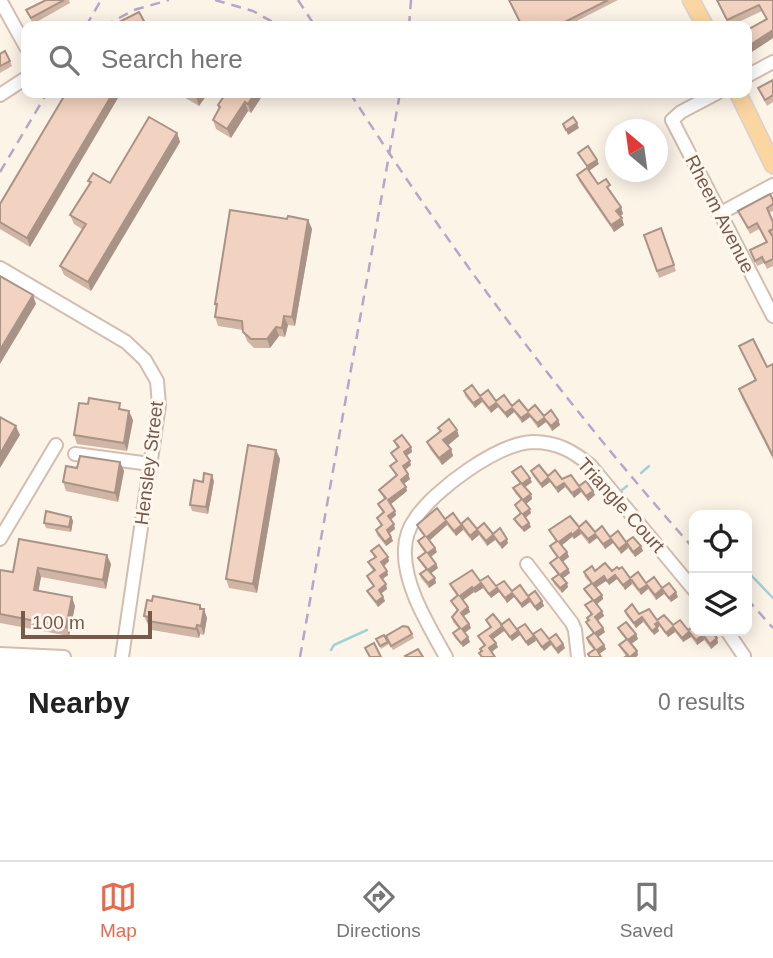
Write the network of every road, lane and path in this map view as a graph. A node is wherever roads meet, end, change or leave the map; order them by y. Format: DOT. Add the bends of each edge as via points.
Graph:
graph roads {
  1 [pos="0,0"];
  2 [pos="691,0"];
  3 [pos="702,21"];
  4 [pos="21,38"];
  5 [pos="773,62"];
  6 [pos="752,73"];
  7 [pos="21,81"];
  8 [pos="0,95"];
  9 [pos="708,98"];
  10 [pos="740,98"];
  11 [pos="773,164"];
  12 [pos="773,185"];
  13 [pos="719,214"];
  14 [pos="0,268"];
  15 [pos="773,316"];
  16 [pos="56,445"];
  17 [pos="75,454"];
  18 [pos="150,464"];
  19 [pos="0,539"];
  20 [pos="527,564"];
  21 [pos="689,584"];
  22 [pos="731,636"];
  23 [pos="0,654"];
  24 [pos="747,654"];
  25 [pos="64,657"];
  26 [pos="122,657"];
  27 [pos="446,657"];
  28 [pos="578,657"];
  1 -- 4 [label="street"];
  2 -- 3 [label="main road"];
  5 -- 6 [label="street"];
  7 -- 8 [label="street"];
  9 -- 13 [label="street, Rheem Avenue" via="672,120"];
  10 -- 11 [label="main road"];
  12 -- 13 [label="street"];
  13 -- 15 [label="street, Rheem Avenue"];
  14 -- 18 [label="street, Hensley Street" via="126,342 145,359 157,381 159,405"];
  16 -- 19 [label="street"];
  17 -- 18 [label="street"];
  18 -- 26 [label="street, Hensley Street"];
  20 -- 28 [label="street" via="572,623"];
  21 -- 27 [label="street, Triangle Court" via="591,466 571,450 552,443 516,445 488,457 447,488 424,507 408,534 406,572 421,613"];
  22 -- 24 [label="street"];
  23 -- 25 [label="street"];
}
